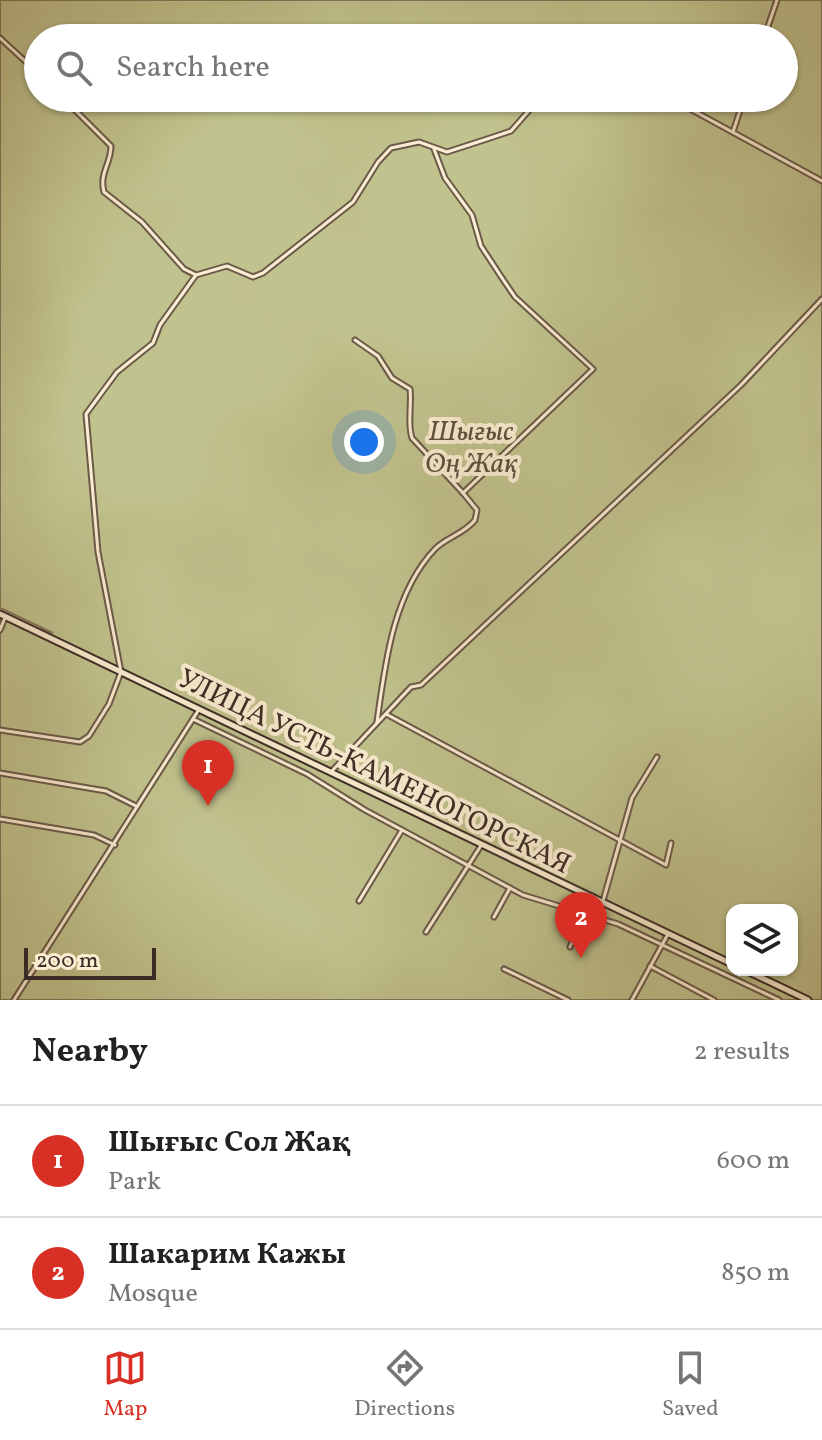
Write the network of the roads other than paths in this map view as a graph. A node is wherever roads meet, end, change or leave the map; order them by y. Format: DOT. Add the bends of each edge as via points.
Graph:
graph roads {
  1 [pos="777,0"];
  2 [pos="769,24"];
  3 [pos="0,38"];
  4 [pos="24,60"];
  5 [pos="77,112"];
  6 [pos="528,112"];
  7 [pos="694,112"];
  8 [pos="739,112"];
  9 [pos="732,134"];
  10 [pos="433,149"];
  11 [pos="822,181"];
  12 [pos="196,275"];
  13 [pos="822,299"];
  14 [pos="355,340"];
  15 [pos="463,493"];
  16 [pos="3,615"];
  17 [pos="0,630"];
  18 [pos="121,672"];
  19 [pos="200,708"];
  20 [pos="386,714"];
  21 [pos="193,719"];
  22 [pos="377,722"];
  23 [pos="0,730"];
  24 [pos="657,757"];
  25 [pos="332,771"];
  26 [pos="0,773"];
  27 [pos="136,806"];
  28 [pos="0,819"];
  29 [pos="402,830"];
  30 [pos="622,843"];
  31 [pos="671,843"];
  32 [pos="482,844"];
  33 [pos="115,845"];
  34 [pos="468,865"];
  35 [pos="510,888"];
  36 [pos="592,896"];
  37 [pos="359,901"];
  38 [pos="603,901"];
  39 [pos="585,914"];
  40 [pos="494,917"];
  41 [pos="426,932"];
  42 [pos="668,934"];
  43 [pos="662,944"];
  44 [pos="570,947"];
  45 [pos="726,961"];
  46 [pos="648,966"];
  47 [pos="504,969"];
  48 [pos="758,976"];
  49 [pos="14,1000"];
  50 [pos="568,1000"];
  51 [pos="632,1000"];
  52 [pos="714,1000"];
  53 [pos="779,1000"];
  54 [pos="808,1000"];
  1 -- 2 [label="street"];
  3 -- 4 [label="street"];
  5 -- 12 [label="street" via="111,146 102,172 104,192"];
  6 -- 10 [label="street" via="511,131 447,152"];
  7 -- 9 [label="street"];
  8 -- 9 [label="street"];
  9 -- 11 [label="street"];
  10 -- 12 [label="street" via="419,142 391,148 353,202 263,273 253,277 227,266"];
  10 -- 15 [label="street" via="445,178 472,215 481,246 515,297 593,369"];
  12 -- 18 [label="street" via="153,343 117,372 86,414 98,552"];
  13 -- 20 [label="street" via="741,385"];
  14 -- 15 [label="street" via="410,389 412,438"];
  15 -- 22 [label="street" via="477,510 475,520 435,549 405,593"];
  16 -- 17 [label="street"];
  16 -- 18 [label="street, УЛИЦА УСТЬ-КАМЕНОГОРСКАЯ"];
  18 -- 19 [label="street, УЛИЦА УСТЬ-КАМЕНОГОРСКАЯ"];
  18 -- 23 [label="street" via="109,704 80,742"];
  19 -- 21 [label="street"];
  19 -- 25 [label="street, УЛИЦА УСТЬ-КАМЕНОГОРСКАЯ"];
  20 -- 22 [label="street"];
  20 -- 30 [label="street"];
  21 -- 27 [label="street"];
  21 -- 29 [label="street" via="307,774"];
  22 -- 25 [label="street"];
  24 -- 30 [label="street" via="632,798"];
  25 -- 32 [label="street, УЛИЦА УСТЬ-КАМЕНОГОРСКАЯ"];
  26 -- 27 [label="street" via="106,791"];
  27 -- 33 [label="street"];
  28 -- 33 [label="street" via="94,835"];
  29 -- 34 [label="street"];
  29 -- 37 [label="street"];
  30 -- 31 [label="street" via="666,865"];
  30 -- 38 [label="street"];
  32 -- 34 [label="street"];
  32 -- 36 [label="street, УЛИЦА УСТЬ-КАМЕНОГОРСКАЯ"];
  33 -- 49 [label="street"];
  34 -- 35 [label="street"];
  34 -- 41 [label="street"];
  35 -- 39 [label="street"];
  35 -- 40 [label="street"];
  36 -- 38 [label="street, УЛИЦА УСТЬ-КАМЕНОГОРСКАЯ"];
  36 -- 39 [label="street"];
  38 -- 42 [label="street, УЛИЦА УСТЬ-КАМЕНОГОРСКАЯ"];
  39 -- 43 [label="street"];
  39 -- 44 [label="street"];
  42 -- 43 [label="street"];
  42 -- 45 [label="street, УЛИЦА УСТЬ-КАМЕНОГОРСКАЯ"];
  43 -- 46 [label="street"];
  43 -- 53 [label="street"];
  46 -- 51 [label="street"];
  46 -- 52 [label="street"];
  47 -- 50 [label="street"];
  48 -- 54 [label="street"];
}
